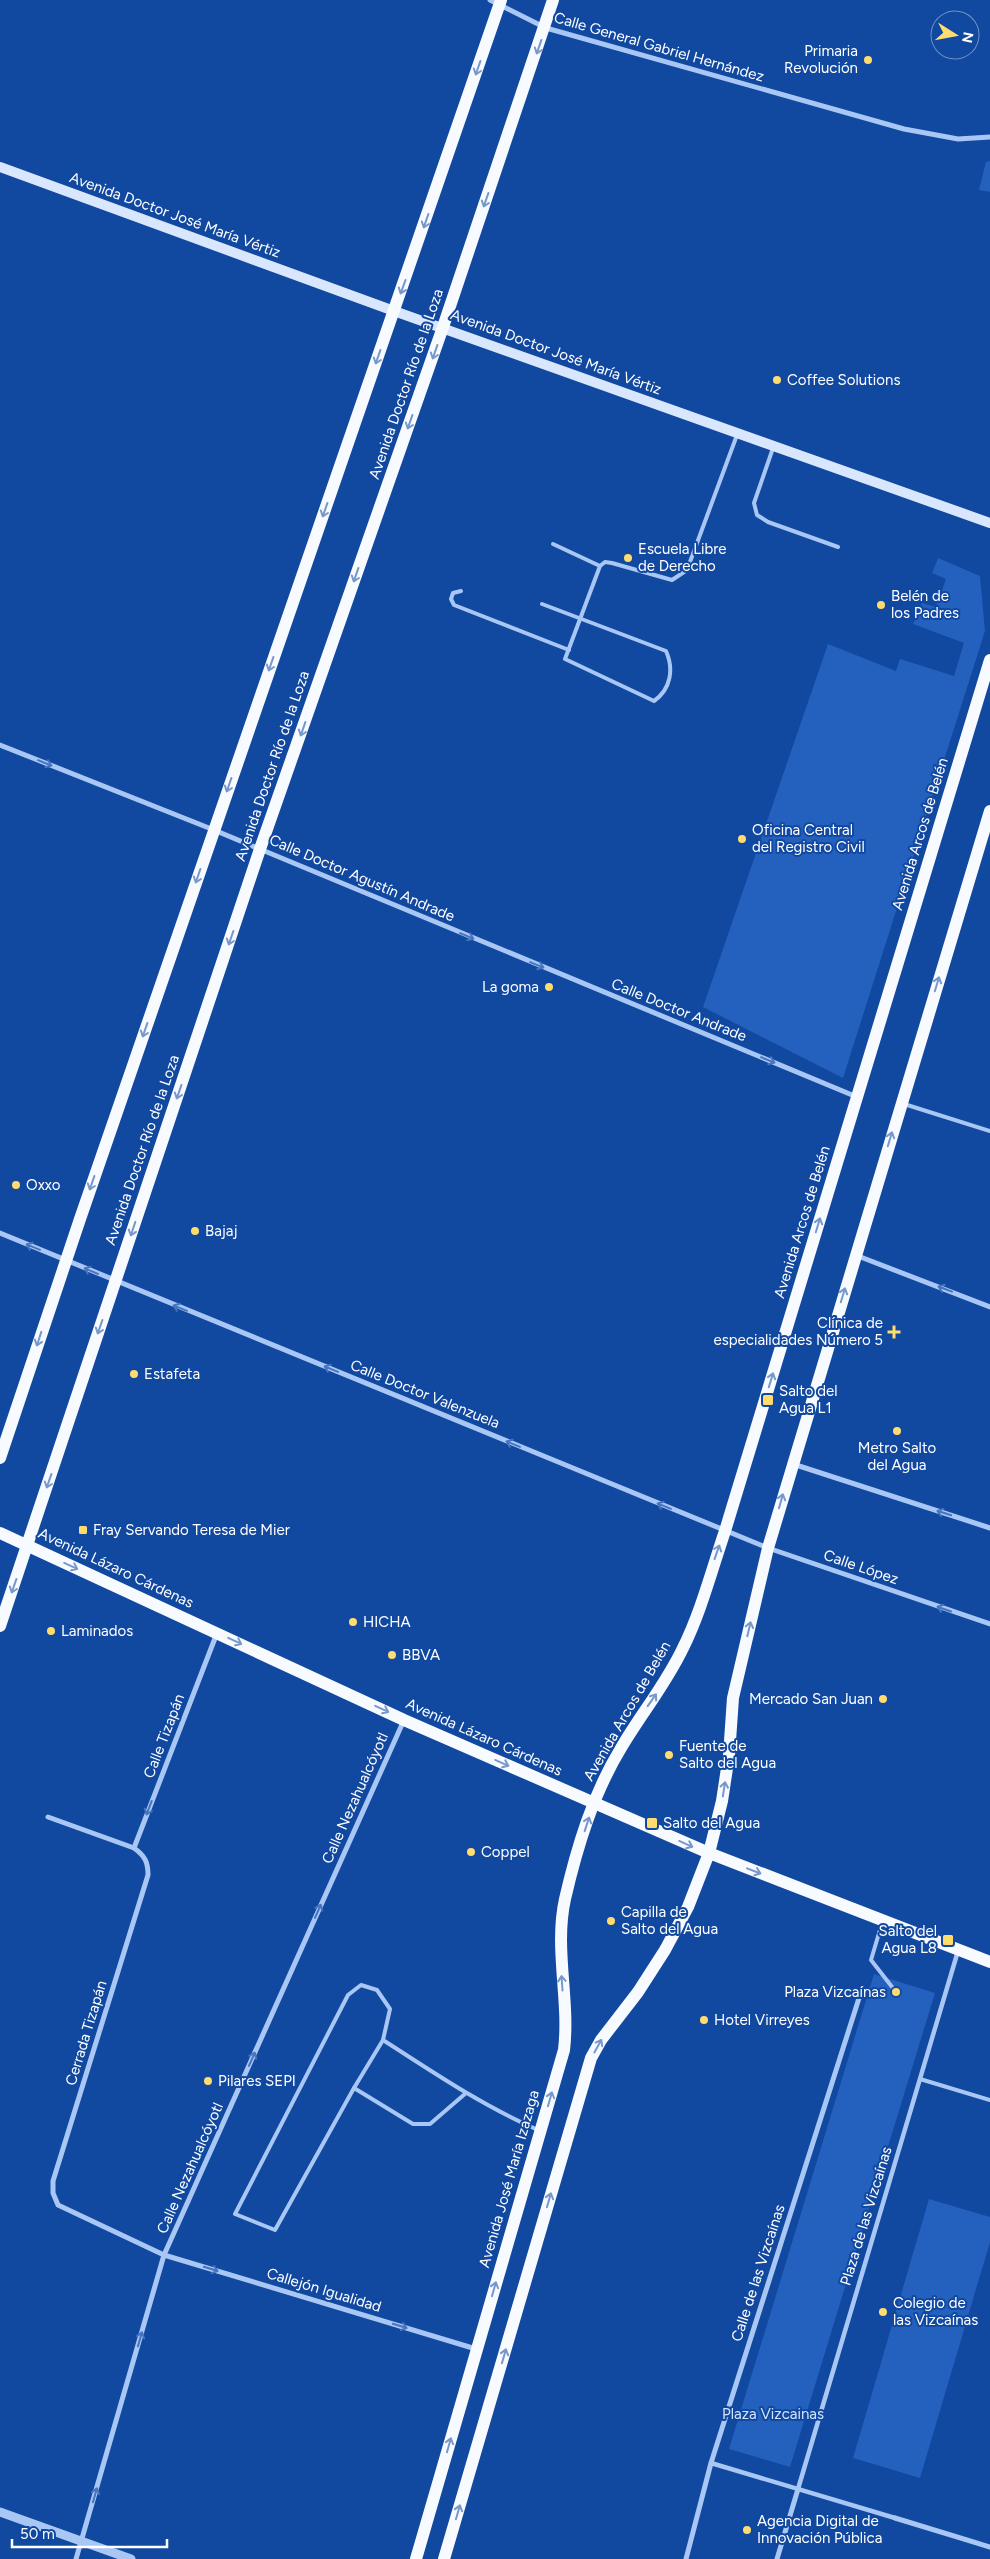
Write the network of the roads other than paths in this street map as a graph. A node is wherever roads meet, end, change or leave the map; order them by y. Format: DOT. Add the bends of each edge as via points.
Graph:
graph roads {
  1 [pos="553,0"];
  2 [pos="497,2"];
  3 [pos="546,28"];
  4 [pos="990,137"];
  5 [pos="0,166"];
  6 [pos="394,311"];
  7 [pos="443,327"];
  8 [pos="738,433"];
  9 [pos="774,446"];
  10 [pos="990,523"];
  11 [pos="552,544"];
  12 [pos="838,548"];
  13 [pos="600,566"];
  14 [pos="462,591"];
  15 [pos="542,604"];
  16 [pos="581,618"];
  17 [pos="569,650"];
  18 [pos="990,660"];
  19 [pos="0,745"];
  20 [pos="990,811"];
  21 [pos="214,830"];
  22 [pos="260,850"];
  23 [pos="492,946"];
  24 [pos="857,1097"];
  25 [pos="901,1103"];
  26 [pos="990,1131"];
  27 [pos="0,1233"];
  28 [pos="854,1255"];
  29 [pos="66,1260"];
  30 [pos="116,1281"];
  31 [pos="990,1307"];
  32 [pos="0,1458"];
  33 [pos="792,1463"];
  34 [pos="990,1528"];
  35 [pos="725,1531"];
  36 [pos="0,1533"];
  37 [pos="27,1545"];
  38 [pos="768,1548"];
  39 [pos="990,1624"];
  40 [pos="0,1626"];
  41 [pos="217,1632"];
  42 [pos="404,1720"];
  43 [pos="594,1803"];
  44 [pos="48,1817"];
  45 [pos="134,1848"];
  46 [pos="709,1853"];
  47 [pos="883,1921"];
  48 [pos="959,1950"];
  49 [pos="990,1962"];
  50 [pos="896,1992"];
  51 [pos="860,1995"];
  52 [pos="383,2040"];
  53 [pos="920,2079"];
  54 [pos="354,2088"];
  55 [pos="466,2093"];
  56 [pos="990,2100"];
  57 [pos="540,2131"];
  58 [pos="164,2255"];
  59 [pos="477,2349"];
  60 [pos="711,2463"];
  61 [pos="798,2489"];
  62 [pos="0,2512"];
  63 [pos="895,2518"];
  64 [pos="81,2542"];
  65 [pos="990,2547"];
  66 [pos="76,2559"];
  67 [pos="132,2559"];
  68 [pos="416,2559"];
  69 [pos="444,2559"];
  70 [pos="686,2559"];
  71 [pos="777,2559"];
  1 -- 3 [label="main road, Avenida Doctor Río de la Loza"];
  2 -- 3 [label="street, Calle General Gabriel Hernández"];
  2 -- 6 [label="main road, one-way"];
  3 -- 4 [label="street, Calle General Gabriel Hernández" via="904,129 958,138"];
  3 -- 7 [label="main road, Avenida Doctor Río de la Loza, one-way"];
  5 -- 6 [label="main road, Avenida Doctor José María Vértiz"];
  6 -- 7 [label="main road, Avenida Doctor José María Vértiz"];
  6 -- 21 [label="main road, one-way"];
  7 -- 8 [label="main road, Avenida Doctor José María Vértiz"];
  7 -- 22 [label="main road, Avenida Doctor Río de la Loza, one-way"];
  8 -- 9 [label="main road, Avenida Doctor José María Vértiz"];
  8 -- 13 [label="lane" via="687,570 672,580 612,563 605,562"];
  9 -- 10 [label="main road, Avenida Doctor José María Vértiz"];
  9 -- 12 [label="lane" via="754,503 756,514 768,522"];
  11 -- 13 [label="lane"];
  13 -- 16 [label="lane"];
  14 -- 17 [label="lane" via="454,593 451,599 454,605"];
  15 -- 16 [label="lane"];
  16 -- 17 [label="lane"];
  16 -- 17 [label="lane" via="666,650 672,664 664,693 654,700 577,666 565,659"];
  18 -- 24 [label="main road, Avenida Arcos de Belén"];
  19 -- 21 [label="street, Calle Doctor Agustín Andrade, one-way"];
  25 -- 20 [label="main road, one-way"];
  21 -- 22 [label="street, Calle Doctor Agustín Andrade"];
  21 -- 29 [label="main road, one-way"];
  22 -- 23 [label="street, Calle Doctor Agustín Andrade, one-way"];
  22 -- 30 [label="main road, Avenida Doctor Río de la Loza, one-way"];
  23 -- 24 [label="street, Calle Doctor Andrade, one-way"];
  35 -- 24 [label="main road, Avenida Arcos de Belén, one-way"];
  25 -- 26 [label="lane"];
  28 -- 25 [label="main road, one-way"];
  29 -- 27 [label="street, Calle Doctor Valenzuela, one-way"];
  31 -- 28 [label="street, one-way"];
  33 -- 28 [label="main road, one-way"];
  30 -- 29 [label="street, Calle Doctor Valenzuela, one-way"];
  29 -- 32 [label="main road, one-way"];
  35 -- 30 [label="street, Calle Doctor Valenzuela, one-way"];
  30 -- 37 [label="main road, Avenida Doctor Río de la Loza, one-way"];
  34 -- 33 [label="street, one-way"];
  38 -- 33 [label="main road, one-way"];
  35 -- 38 [label="street, Calle López"];
  43 -- 35 [label="main road, Avenida Arcos de Belén, one-way" via="621,1748 669,1676 684,1646"];
  36 -- 37 [label="main road, Avenida Lázaro Cárdenas"];
  37 -- 40 [label="main road, Avenida Doctor Río de la Loza, one-way"];
  37 -- 41 [label="main road, Avenida Lázaro Cárdenas, one-way"];
  39 -- 38 [label="street, Calle López, one-way"];
  46 -- 38 [label="main road, one-way" via="722,1801 737,1680"];
  41 -- 42 [label="main road, Avenida Lázaro Cárdenas, one-way"];
  41 -- 45 [label="street, Calle Tizapán, one-way"];
  42 -- 43 [label="main road, Avenida Lázaro Cárdenas, one-way"];
  58 -- 42 [label="street, Calle Nezahualcóyotl, one-way"];
  43 -- 46 [label="main road, Avenida Lázaro Cárdenas, one-way"];
  57 -- 43 [label="main road, Avenida José María Izazaga, one-way" via="564,2050 566,2032 560,1950 564,1902"];
  44 -- 45 [label="street"];
  45 -- 58 [label="street, Cerrada Tizapán" via="143,1854 148,1864 148,1875 53,2181 53,2193 58,2205 69,2212"];
  46 -- 47 [label="main road, Avenida Lázaro Cárdenas, one-way"];
  69 -- 46 [label="main road, one-way" via="591,2058 665,1950 688,1907"];
  47 -- 48 [label="main road, Avenida Lázaro Cárdenas"];
  47 -- 50 [label="lane" via="871,1960"];
  48 -- 49 [label="main road, Avenida Lázaro Cárdenas"];
  48 -- 53 [label="street, Plaza de las Vizcaínas"];
  51 -- 60 [label="street, Calle de las Vizcaínas"];
  52 -- 54 [label="lane"];
  52 -- 54 [label="lane" via="390,2009 377,1990 362,1985 348,1995 235,2214 275,2230"];
  52 -- 55 [label="lane"];
  53 -- 56 [label="lane"];
  53 -- 61 [label="street, Plaza de las Vizcaínas"];
  54 -- 55 [label="lane" via="413,2124 430,2124"];
  55 -- 57 [label="lane"];
  59 -- 57 [label="main road, Avenida José María Izazaga, one-way"];
  58 -- 59 [label="street, Callejón Igualidad, one-way"];
  64 -- 58 [label="street, Calle Nezahualcóyotl, one-way"];
  68 -- 59 [label="main road, Avenida José María Izazaga, one-way"];
  60 -- 61 [label="street"];
  60 -- 70 [label="street, Calle de las Vizcaínas"];
  61 -- 63 [label="street"];
  61 -- 71 [label="street"];
  62 -- 64 [label="street"];
  63 -- 65 [label="street"];
  64 -- 66 [label="street, Calle Nezahualcóyotl"];
  64 -- 67 [label="street"];
}
